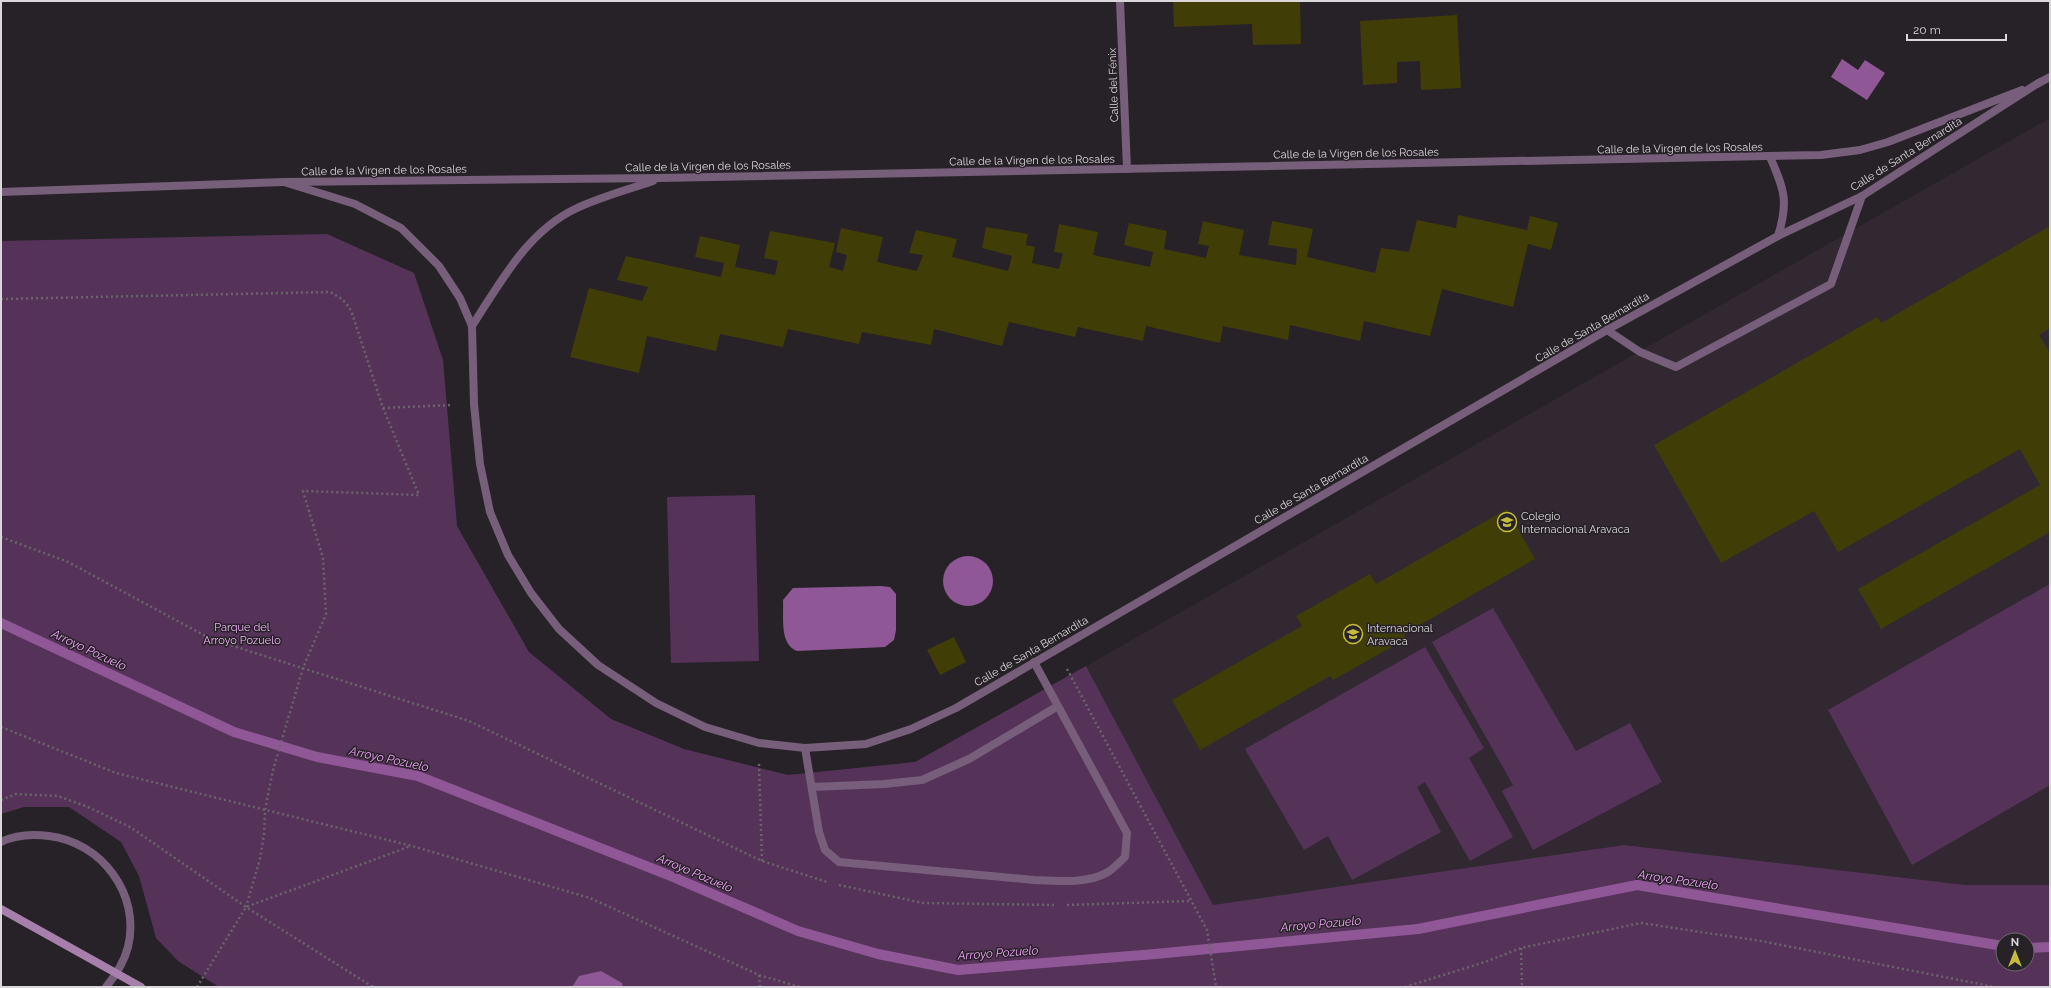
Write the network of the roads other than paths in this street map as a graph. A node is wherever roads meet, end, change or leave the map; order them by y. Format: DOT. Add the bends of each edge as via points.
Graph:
graph roads {
  1 [pos="1120,1"];
  2 [pos="2050,77"];
  3 [pos="2040,82"];
  4 [pos="1770,157"];
  5 [pos="1127,168"];
  6 [pos="660,178"];
  7 [pos="284,182"];
  8 [pos="1,192"];
  9 [pos="1862,196"];
  10 [pos="1778,236"];
  11 [pos="472,326"];
  12 [pos="1607,330"];
  13 [pos="1037,660"];
  14 [pos="1058,706"];
  15 [pos="805,748"];
  16 [pos="812,787"];
  17 [pos="1,842"];
  18 [pos="1,909"];
  19 [pos="118,972"];
  20 [pos="106,987"];
  21 [pos="141,987"];
  1 -- 5 [label="street, Calle del Fénix"];
  2 -- 3 [label="street, Calle de la Virgen de los Rosales"];
  3 -- 4 [label="street, Calle de la Virgen de los Rosales" via="1888,142 1860,150"];
  3 -- 9 [label="street, Calle de Santa Bernardita"];
  4 -- 5 [label="street, Calle de la Virgen de los Rosales"];
  4 -- 10 [label="street" via="1781,183 1785,201 1784,218"];
  5 -- 6 [label="street, Calle de la Virgen de los Rosales"];
  6 -- 7 [label="street, Calle de la Virgen de los Rosales"];
  6 -- 11 [label="street" via="575,209 544,229 522,252"];
  7 -- 8 [label="street, Calle de la Virgen de los Rosales"];
  7 -- 11 [label="street, Calle de Santa Bernardita" via="355,204 401,228 439,266 460,298"];
  9 -- 10 [label="street, Calle de Santa Bernardita"];
  9 -- 12 [label="street" via="1831,284 1676,367 1640,352"];
  10 -- 12 [label="street, Calle de Santa Bernardita"];
  11 -- 15 [label="street, Calle de Santa Bernardita" via="474,404 480,464 490,512 508,555 531,593 559,629 598,665 656,702 706,727 759,743"];
  12 -- 13 [label="street, Calle de Santa Bernardita"];
  13 -- 14 [label="street"];
  13 -- 15 [label="street, Calle de Santa Bernardita" via="956,708 911,729 866,744"];
  14 -- 16 [label="street" via="969,759 922,780"];
  14 -- 16 [label="street" via="1127,833 1125,857 1109,871 1094,878 1034,880 839,862 825,850 819,832"];
  15 -- 16 [label="street"];
  17 -- 19 [label="street" via="34,834 62,838 88,849 109,868 123,891 130,919 128,946"];
  18 -- 19 [label="main road"];
  19 -- 20 [label="street"];
  19 -- 21 [label="main road"];
}
